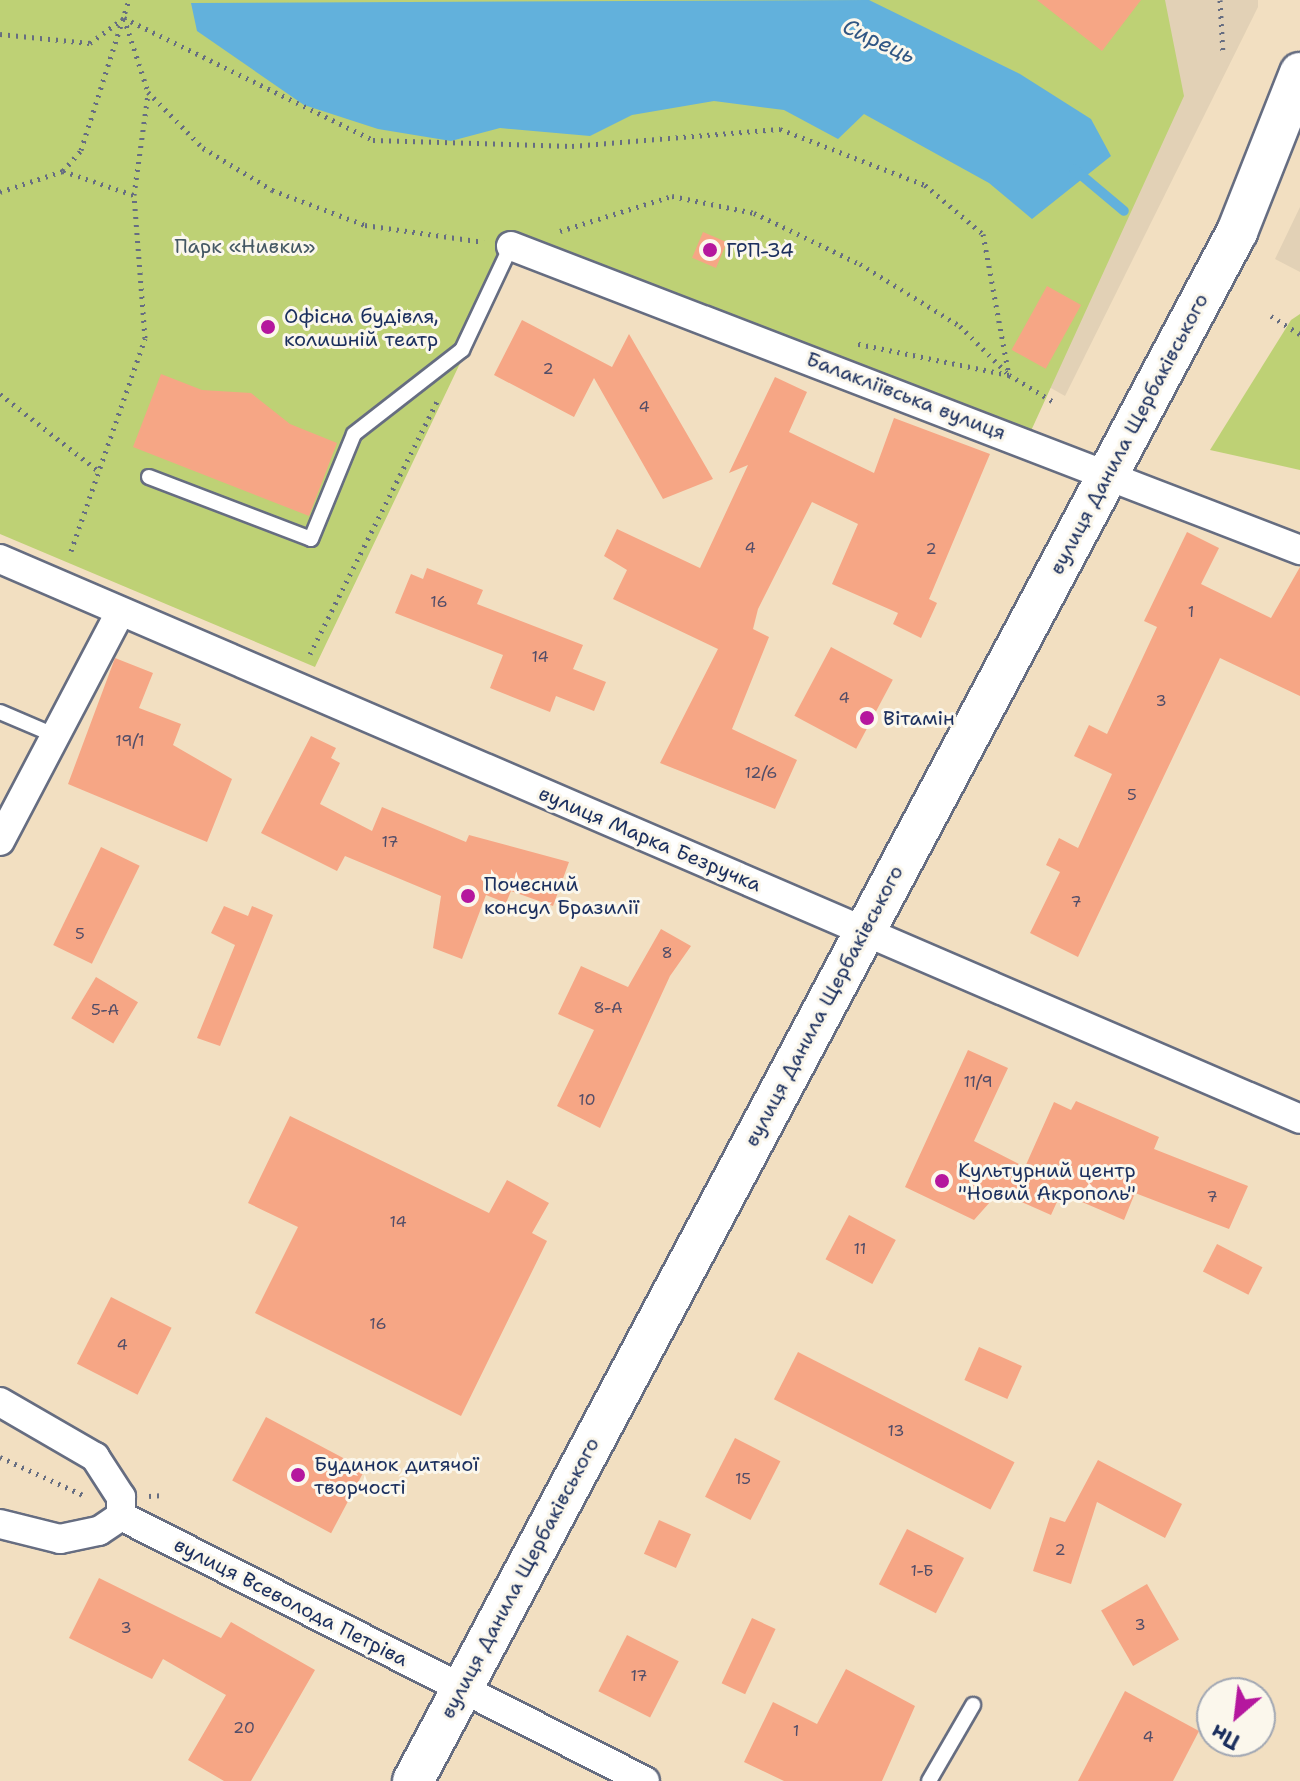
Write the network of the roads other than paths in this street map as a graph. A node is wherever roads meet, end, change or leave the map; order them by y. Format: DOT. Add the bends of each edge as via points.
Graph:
graph roads {
  1 [pos="1300,73"];
  2 [pos="1300,151"];
  3 [pos="1237,232"];
  4 [pos="511,246"];
  5 [pos="1109,472"];
  6 [pos="149,477"];
  7 [pos="1300,550"];
  8 [pos="0,559"];
  9 [pos="120,612"];
  10 [pos="0,712"];
  11 [pos="54,735"];
  12 [pos="0,841"];
  13 [pos="863,931"];
  14 [pos="1300,1119"];
  15 [pos="0,1402"];
  16 [pos="121,1516"];
  17 [pos="0,1524"];
  18 [pos="462,1688"];
  19 [pos="973,1705"];
  20 [pos="413,1781"];
  21 [pos="645,1781"];
  22 [pos="929,1781"];
  1 -- 3 [label="main road, вулиця Данила Щербаківського"];
  2 -- 3 [label="main road, вулиця Данила Щербаківського"];
  3 -- 5 [label="main road, вулиця Данила Щербаківського"];
  4 -- 5 [label="street, Балакліївська вулиця"];
  4 -- 6 [label="lane" via="462,350 354,434 311,539"];
  5 -- 7 [label="street, Балакліївська вулиця"];
  5 -- 13 [label="main road, вулиця Данила Щербаківського"];
  8 -- 9 [label="street, вулиця Марка Безручка"];
  9 -- 11 [label="street"];
  9 -- 13 [label="street, вулиця Марка Безручка"];
  10 -- 11 [label="lane"];
  11 -- 12 [label="street"];
  13 -- 14 [label="street, вулиця Марка Безручка"];
  13 -- 18 [label="main road, вулиця Данила Щербаківського"];
  15 -- 16 [label="street" via="95,1457 121,1497"];
  16 -- 17 [label="street" via="99,1531 60,1539"];
  16 -- 18 [label="street, вулиця Всеволода Петріва"];
  18 -- 20 [label="main road, вулиця Данила Щербаківського"];
  18 -- 21 [label="street, вулиця Всеволода Петріва"];
  19 -- 22 [label="lane"];
}
